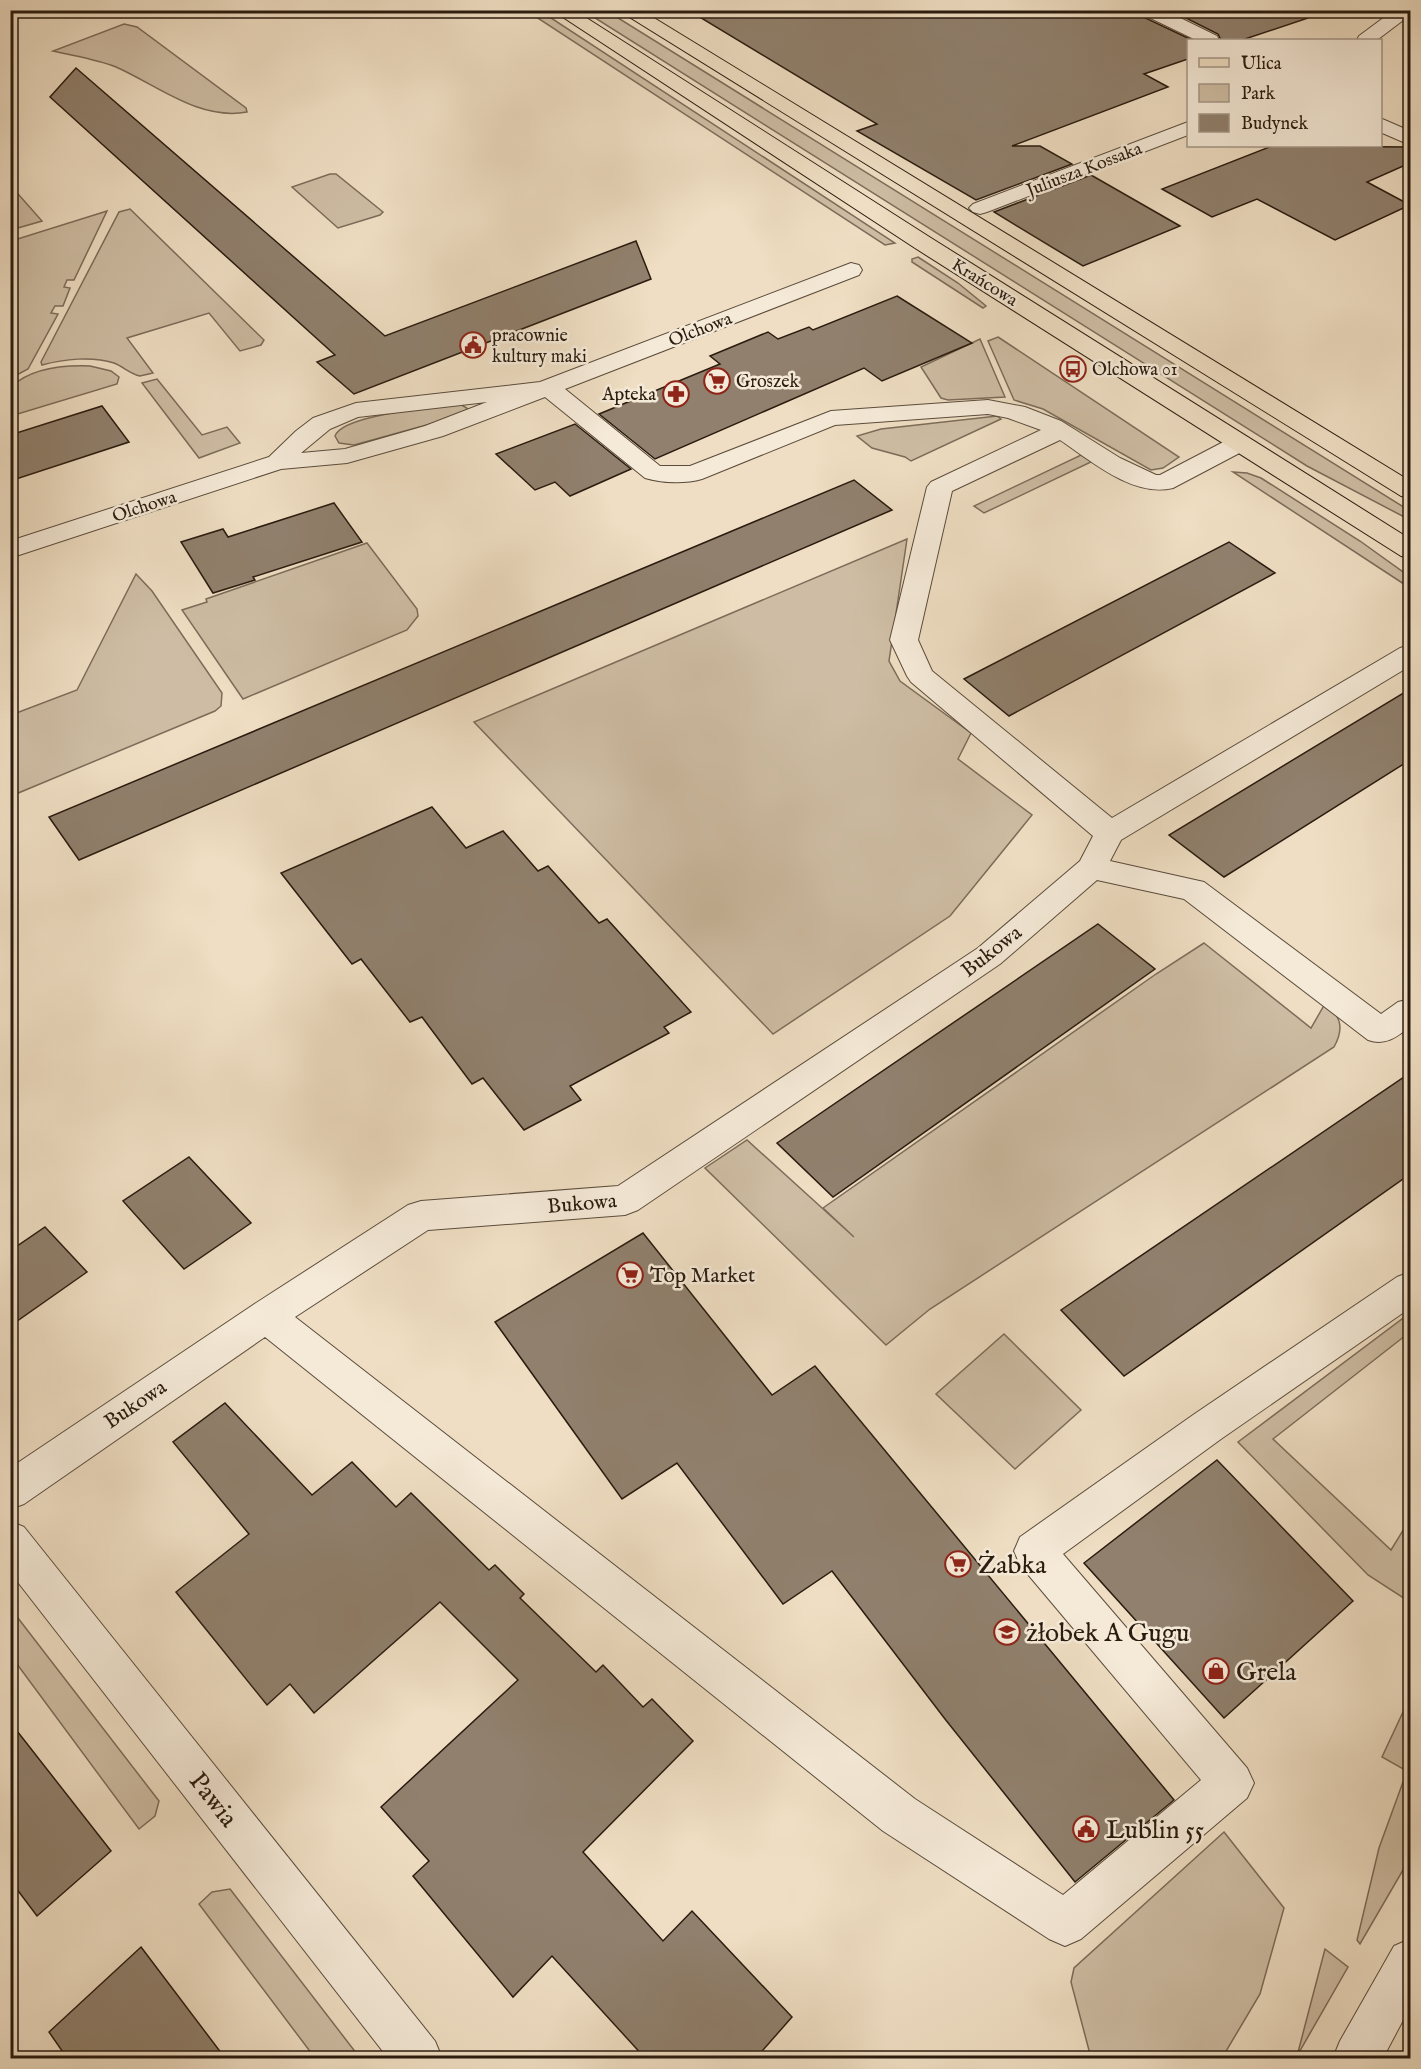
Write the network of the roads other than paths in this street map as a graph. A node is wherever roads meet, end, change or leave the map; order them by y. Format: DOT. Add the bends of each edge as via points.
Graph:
graph roads {
  1 [pos="561,10"];
  2 [pos="627,10"];
  3 [pos="1148,10"];
  4 [pos="1406,10"];
  5 [pos="1208,39"];
  6 [pos="1367,39"];
  7 [pos="1382,125"];
  8 [pos="1187,128"];
  9 [pos="1410,139"];
  10 [pos="980,208"];
  11 [pos="851,270"];
  12 [pos="549,388"];
  13 [pos="1061,430"];
  14 [pos="1240,443"];
  15 [pos="279,462"];
  16 [pos="1410,491"];
  17 [pos="10,550"];
  18 [pos="1410,550"];
  19 [pos="1410,654"];
  20 [pos="1110,833"];
  21 [pos="1090,868"];
  22 [pos="1410,1011"];
  23 [pos="1410,1288"];
  24 [pos="266,1316"];
  25 [pos="10,1491"];
  26 [pos="10,1540"];
  27 [pos="1410,1962"];
  28 [pos="418,2058"];
  29 [pos="1358,2058"];
  1 -- 14 [label="main road, Krańcowa"];
  2 -- 16 [label="main road"];
  3 -- 5 [label="street"];
  4 -- 6 [label="street"];
  7 -- 9 [label="street"];
  8 -- 10 [label="street, Juliusza Kossaka"];
  11 -- 12 [label="street, Olchowa"];
  12 -- 13 [label="street" via="654,473 693,474 831,418 988,407 1035,417"];
  12 -- 15 [label="street, Olchowa" via="434,431 348,456"];
  12 -- 15 [label="street, Olchowa" via="333,416 315,425"];
  13 -- 14 [label="street" via="1134,476 1156,484"];
  13 -- 20 [label="street" via="940,487 904,640 921,676"];
  14 -- 18 [label="main road, Krańcowa"];
  15 -- 17 [label="street, Olchowa"];
  19 -- 20 [label="street"];
  20 -- 21 [label="street, Bukowa"];
  21 -- 22 [label="street" via="1193,890 1380,1030"];
  21 -- 24 [label="street, Bukowa" via="989,956 625,1200 421,1216"];
  23 -- 24 [label="street" via="1034,1551 1232,1783 1065,1923 899,1815"];
  24 -- 25 [label="street, Bukowa"];
  26 -- 28 [label="street, Pawia"];
  27 -- 29 [label="street"];
}
